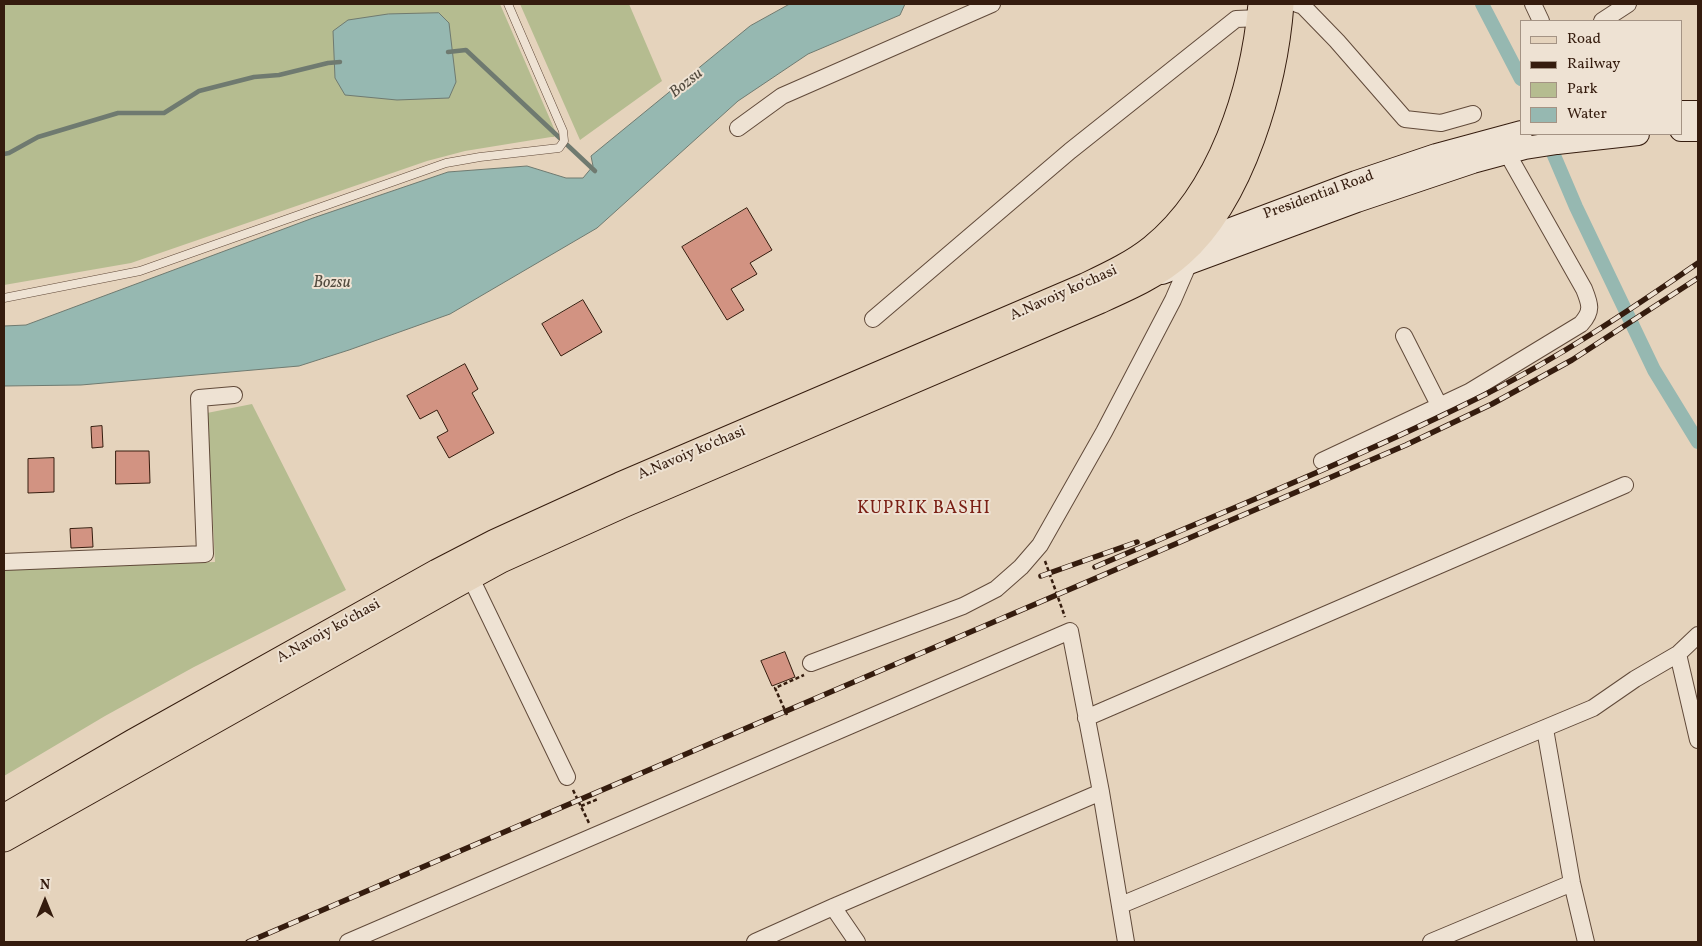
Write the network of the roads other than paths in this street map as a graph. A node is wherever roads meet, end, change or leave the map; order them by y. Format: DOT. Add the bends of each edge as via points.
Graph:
graph roads {
  1 [pos="508,4"];
  2 [pos="992,4"];
  3 [pos="1281,4"];
  4 [pos="1297,4"];
  5 [pos="1533,4"];
  6 [pos="1628,4"];
  7 [pos="1261,11"];
  8 [pos="1541,20"];
  9 [pos="1604,20"];
  10 [pos="1682,112"];
  11 [pos="1698,112"];
  12 [pos="1473,114"];
  13 [pos="738,128"];
  14 [pos="1682,130"];
  15 [pos="1698,130"];
  16 [pos="1628,135"];
  17 [pos="1518,142"];
  18 [pos="1184,246"];
  19 [pos="4,298"];
  20 [pos="873,319"];
  21 [pos="1404,336"];
  22 [pos="234,395"];
  23 [pos="1439,406"];
  24 [pos="1322,461"];
  25 [pos="1624,485"];
  26 [pos="4,562"];
  27 [pos="454,574"];
  28 [pos="1698,635"];
  29 [pos="1678,654"];
  30 [pos="811,663"];
  31 [pos="1086,718"];
  32 [pos="1545,729"];
  33 [pos="1698,740"];
  34 [pos="138,751"];
  35 [pos="567,777"];
  36 [pos="1101,792"];
  37 [pos="4,817"];
  38 [pos="4,839"];
  39 [pos="1572,883"];
  40 [pos="1121,905"];
  41 [pos="834,907"];
  42 [pos="348,942"];
  43 [pos="755,942"];
  44 [pos="857,942"];
  45 [pos="1126,942"];
  46 [pos="1431,942"];
  47 [pos="1586,942"];
  1 -- 19 [label="lane" via="564,131 564,141 558,148 446,164 140,271"];
  2 -- 13 [label="street" via="782,96"];
  3 -- 18 [label="main road" via="1268,83 1245,156 1209,222"];
  4 -- 12 [label="street" via="1303,6 1336,41 1405,119 1441,123"];
  5 -- 8 [label="street"];
  6 -- 9 [label="street"];
  7 -- 18 [label="main road" via="1244,93 1222,156 1196,202"];
  7 -- 20 [label="street" via="1236,20 1070,151"];
  10 -- 11 [label="street"];
  14 -- 15 [label="street"];
  16 -- 17 [label="street, Presidential Road" via="1558,142"];
  17 -- 18 [label="street, Presidential Road" via="1436,155"];
  17 -- 23 [label="street" via="1590,303 1589,316 1582,324 1469,392"];
  18 -- 27 [label="main road" via="1169,264 1128,276 1099,301 624,504 498,551"];
  18 -- 30 [label="street" via="1173,300 1040,545 1010,578 964,606"];
  21 -- 23 [label="street"];
  22 -- 26 [label="street" via="199,398 205,554"];
  23 -- 24 [label="street"];
  25 -- 31 [label="street"];
  27 -- 34 [label="main road"];
  27 -- 35 [label="street"];
  28 -- 29 [label="street"];
  29 -- 32 [label="street" via="1594,708"];
  29 -- 33 [label="street"];
  31 -- 36 [label="street"];
  31 -- 42 [label="street" via="1070,632"];
  32 -- 39 [label="street"];
  32 -- 40 [label="street"];
  34 -- 37 [label="main road"];
  34 -- 38 [label="main road"];
  36 -- 40 [label="street"];
  36 -- 41 [label="street"];
  39 -- 46 [label="street"];
  39 -- 47 [label="street"];
  40 -- 45 [label="street"];
  41 -- 43 [label="street"];
  41 -- 44 [label="street"];
}
